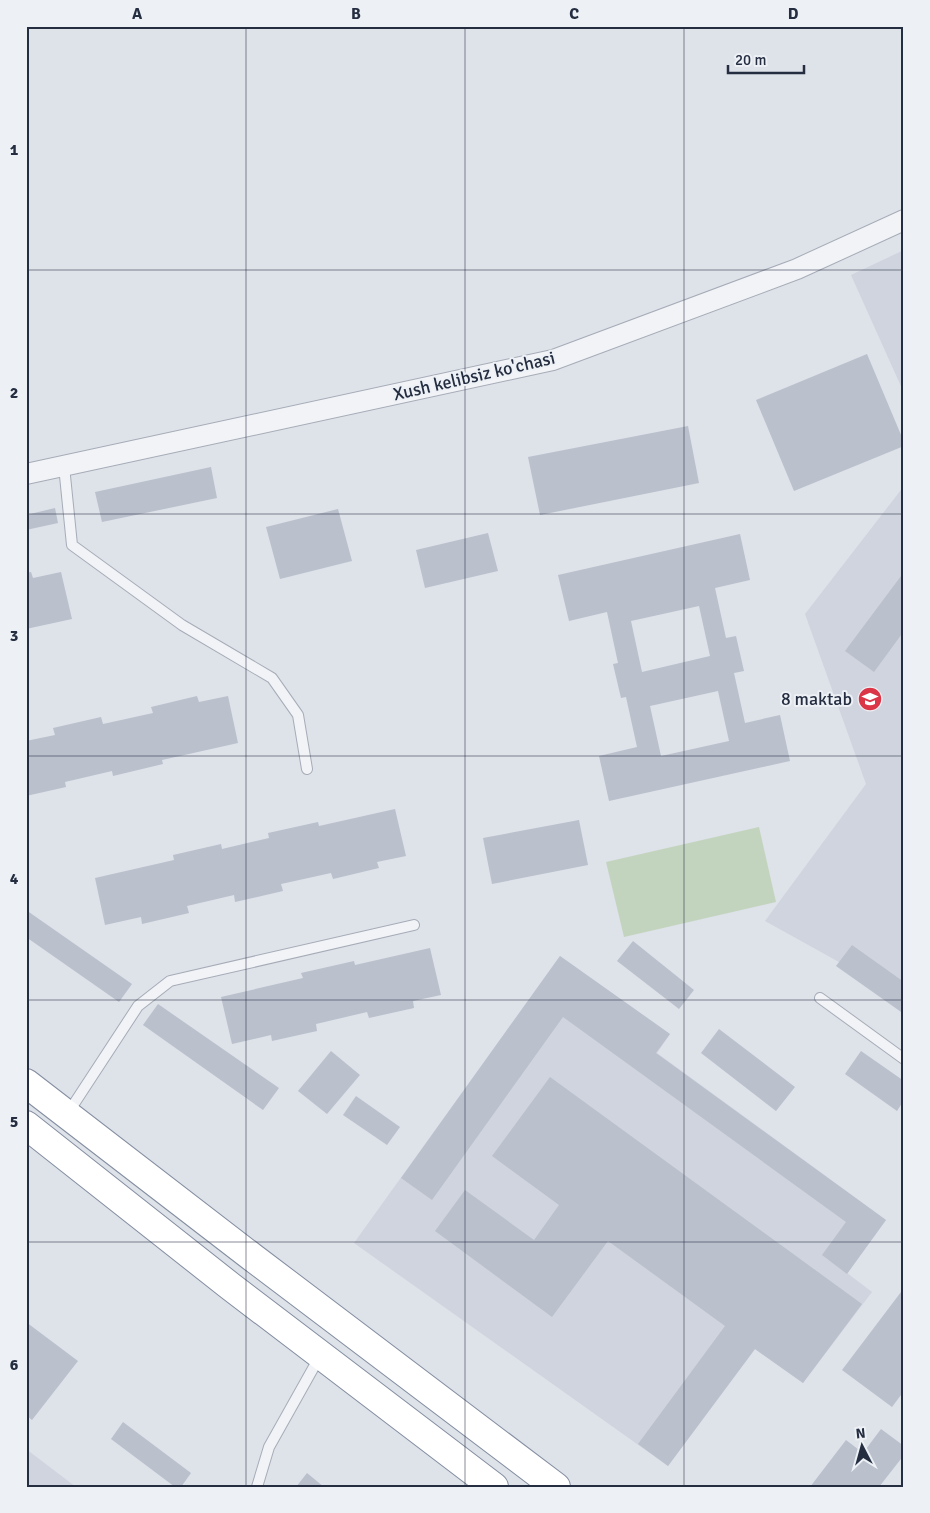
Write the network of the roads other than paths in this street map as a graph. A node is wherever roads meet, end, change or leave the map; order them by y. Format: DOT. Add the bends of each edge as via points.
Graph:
graph roads {
  1 [pos="904,220"];
  2 [pos="64,466"];
  3 [pos="26,474"];
  4 [pos="307,769"];
  5 [pos="414,925"];
  6 [pos="820,998"];
  7 [pos="904,1059"];
  8 [pos="26,1083"];
  9 [pos="67,1115"];
  10 [pos="26,1125"];
  11 [pos="321,1355"];
  12 [pos="257,1487"];
  13 [pos="494,1487"];
  14 [pos="556,1487"];
  1 -- 2 [label="street, Xush kelibsiz ko'chasi" via="797,269 553,360"];
  2 -- 3 [label="street, Xush kelibsiz ko'chasi"];
  2 -- 4 [label="lane" via="72,545 182,625 272,678 298,715"];
  5 -- 9 [label="lane" via="170,981 138,1006"];
  6 -- 7 [label="lane"];
  8 -- 9 [label="highway"];
  9 -- 14 [label="highway"];
  10 -- 11 [label="highway"];
  11 -- 12 [label="lane" via="269,1447"];
  11 -- 13 [label="highway"];
}
